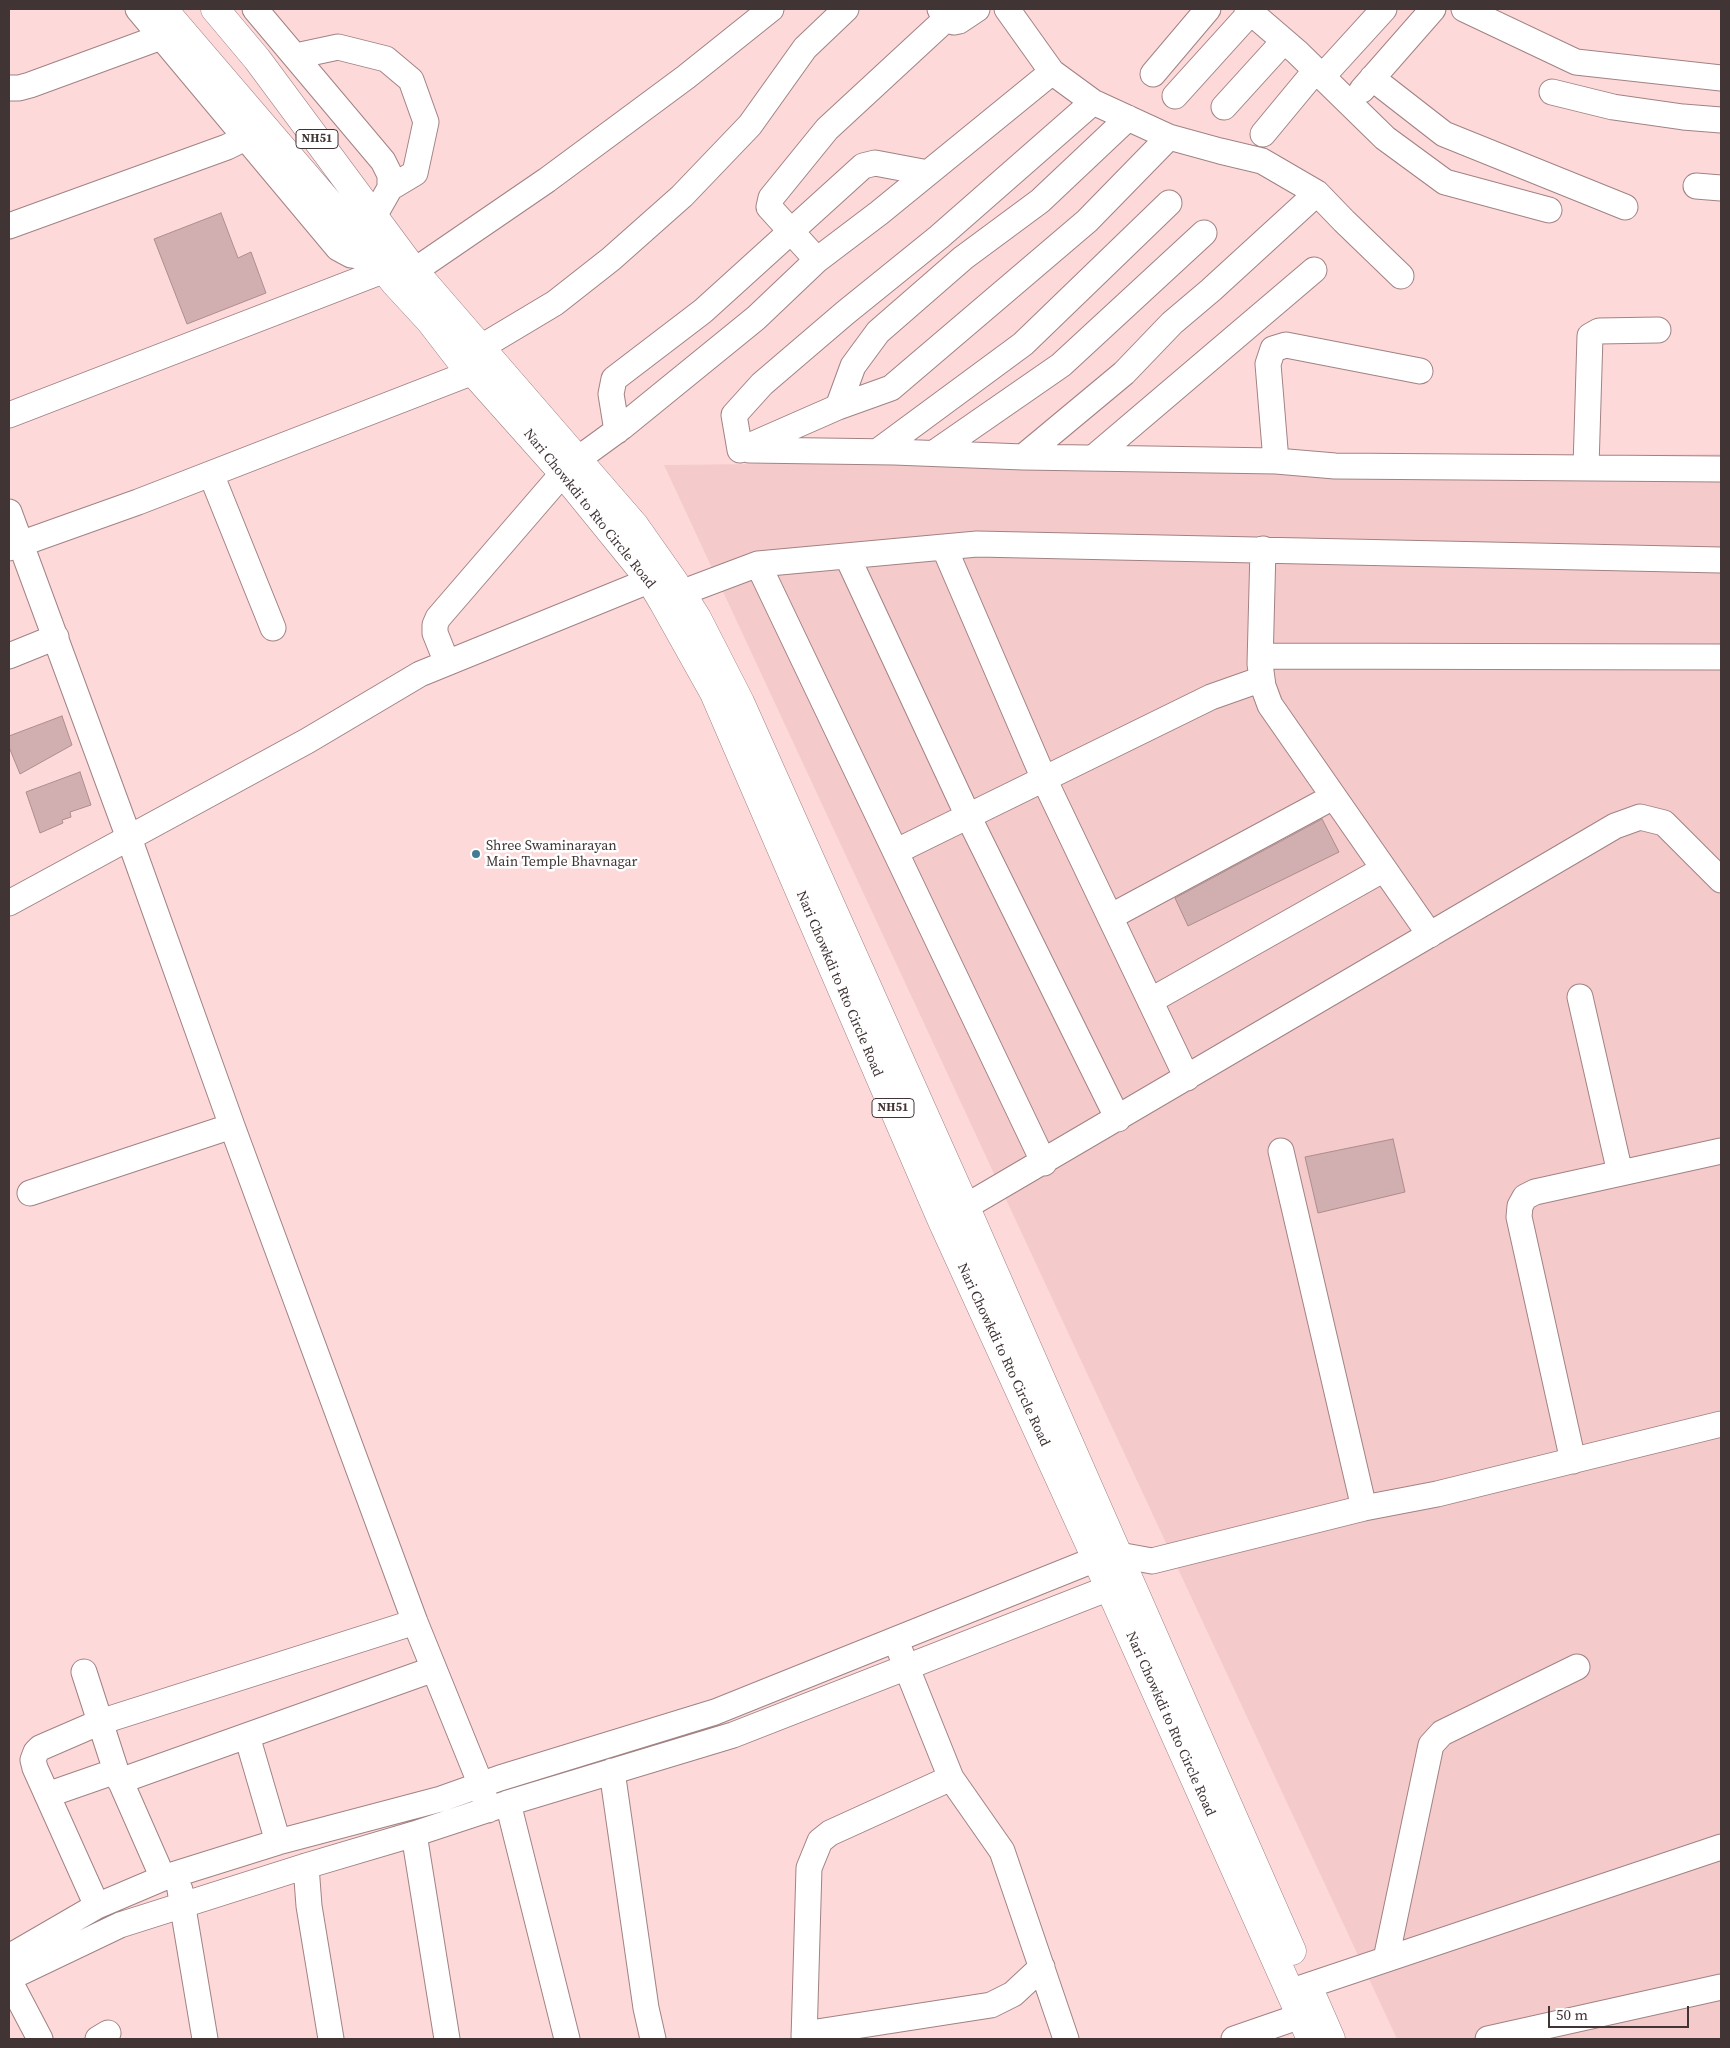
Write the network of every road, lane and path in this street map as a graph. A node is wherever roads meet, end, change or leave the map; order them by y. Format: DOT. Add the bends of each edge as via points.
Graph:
graph roads {
  1 [pos="138,9"];
  2 [pos="163,9"];
  3 [pos="215,9"];
  4 [pos="255,9"];
  5 [pos="771,9"];
  6 [pos="846,9"];
  7 [pos="1007,9"];
  8 [pos="1208,9"];
  9 [pos="1384,9"];
  10 [pos="1432,9"];
  11 [pos="1464,9"];
  12 [pos="1249,10"];
  13 [pos="956,14"];
  14 [pos="161,37"];
  15 [pos="1284,41"];
  16 [pos="296,56"];
  17 [pos="1052,72"];
  18 [pos="1153,74"];
  19 [pos="1319,74"];
  20 [pos="1372,78"];
  21 [pos="1721,78"];
  22 [pos="9,88"];
  23 [pos="1552,92"];
  24 [pos="1175,96"];
  25 [pos="1093,102"];
  26 [pos="1350,104"];
  27 [pos="1224,107"];
  28 [pos="1128,118"];
  29 [pos="1721,120"];
  30 [pos="1262,134"];
  31 [pos="1170,137"];
  32 [pos="245,138"];
  33 [pos="928,173"];
  34 [pos="1696,186"];
  35 [pos="390,188"];
  36 [pos="1721,188"];
  37 [pos="1317,193"];
  38 [pos="1169,203"];
  39 [pos="1625,207"];
  40 [pos="1549,210"];
  41 [pos="374,216"];
  42 [pos="9,226"];
  43 [pos="792,231"];
  44 [pos="1204,233"];
  45 [pos="817,260"];
  46 [pos="388,266"];
  47 [pos="1314,270"];
  48 [pos="1401,276"];
  49 [pos="1658,330"];
  50 [pos="471,359"];
  51 [pos="1420,371"];
  52 [pos="838,406"];
  53 [pos="9,415"];
  54 [pos="617,431"];
  55 [pos="740,450"];
  56 [pos="878,452"];
  57 [pos="934,453"];
  58 [pos="1023,457"];
  59 [pos="1092,458"];
  60 [pos="1276,461"];
  61 [pos="571,466"];
  62 [pos="1586,467"];
  63 [pos="1721,470"];
  64 [pos="211,474"];
  65 [pos="9,512"];
  66 [pos="15,546"];
  67 [pos="944,547"];
  68 [pos="1263,549"];
  69 [pos="847,556"];
  70 [pos="1721,560"];
  71 [pos="758,564"];
  72 [pos="666,587"];
  73 [pos="273,628"];
  74 [pos="56,637"];
  75 [pos="9,656"];
  76 [pos="1721,657"];
  77 [pos="446,663"];
  78 [pos="1261,667"];
  79 [pos="1044,779"];
  80 [pos="1333,797"];
  81 [pos="968,816"];
  82 [pos="128,838"];
  83 [pos="897,851"];
  84 [pos="1384,869"];
  85 [pos="1721,880"];
  86 [pos="9,903"];
  87 [pos="1110,917"];
  88 [pos="1430,935"];
  89 [pos="1580,997"];
  90 [pos="1150,1001"];
  91 [pos="1187,1078"];
  92 [pos="1118,1119"];
  93 [pos="232,1126"];
  94 [pos="1281,1151"];
  95 [pos="1721,1151"];
  96 [pos="1044,1162"];
  97 [pos="1620,1173"];
  98 [pos="30,1193"];
  99 [pos="966,1208"];
  100 [pos="942,1221"];
  101 [pos="1721,1424"];
  102 [pos="1573,1460"];
  103 [pos="1364,1508"];
  104 [pos="1108,1557"];
  105 [pos="1152,1560"];
  106 [pos="1119,1583"];
  107 [pos="415,1622"];
  108 [pos="894,1640"];
  109 [pos="907,1666"];
  110 [pos="1577,1667"];
  111 [pos="434,1669"];
  112 [pos="84,1672"];
  113 [pos="100,1722"];
  114 [pos="246,1736"];
  115 [pos="612,1771"];
  116 [pos="118,1776"];
  117 [pos="951,1778"];
  118 [pos="481,1785"];
  119 [pos="47,1796"];
  120 [pos="498,1807"];
  121 [pos="414,1834"];
  122 [pos="278,1842"];
  123 [pos="1721,1847"];
  124 [pos="306,1866"];
  125 [pos="170,1875"];
  126 [pos="182,1905"];
  127 [pos="96,1906"];
  128 [pos="9,1958"];
  129 [pos="1386,1958"];
  130 [pos="1042,1967"];
  131 [pos="9,1979"];
  132 [pos="1721,1987"];
  133 [pos="1298,1988"];
  134 [pos="1310,2022"];
  135 [pos="804,2037"];
  136 [pos="40,2039"];
  137 [pos="205,2039"];
  138 [pos="331,2039"];
  139 [pos="447,2039"];
  140 [pos="567,2039"];
  141 [pos="653,2039"];
  142 [pos="1066,2039"];
  143 [pos="1234,2039"];
  144 [pos="1331,2039"];
  145 [pos="1488,2039"];
  1 -- 14 [label="street"];
  2 -- 46 [label="highway, NH51"];
  3 -- 41 [label="highway, NH51" via="257,59"];
  4 -- 16 [label="street"];
  5 -- 46 [label="street" via="686,77 554,174"];
  6 -- 50 [label="street" via="805,48 750,125 682,196 555,303"];
  7 -- 17 [label="street"];
  8 -- 18 [label="street"];
  9 -- 19 [label="street"];
  10 -- 20 [label="street"];
  11 -- 21 [label="street" via="1576,62"];
  12 -- 15 [label="street"];
  12 -- 24 [label="street"];
  13 -- 43 [label="street" via="827,129 771,198 769,207"];
  14 -- 22 [label="street" via="30,86"];
  14 -- 32 [label="street"];
  15 -- 19 [label="street"];
  15 -- 27 [label="street"];
  16 -- 35 [label="street" via="383,161 390,175"];
  16 -- 35 [label="street" via="338,48 386,59 411,80 426,122 415,173"];
  17 -- 25 [label="street"];
  17 -- 33 [label="street"];
  19 -- 26 [label="street"];
  19 -- 30 [label="street"];
  20 -- 26 [label="street"];
  20 -- 39 [label="street" via="1444,134"];
  23 -- 29 [label="street" via="1613,107"];
  25 -- 28 [label="street"];
  25 -- 55 [label="street" via="939,238 762,384 734,415"];
  26 -- 40 [label="street" via="1385,138 1445,182"];
  28 -- 31 [label="street"];
  28 -- 52 [label="street" via="1040,200 963,258 878,332 853,366"];
  31 -- 37 [label="street" via="1262,160"];
  31 -- 52 [label="street" via="1087,221 891,388"];
  32 -- 42 [label="street" via="227,148"];
  32 -- 46 [label="street" via="338,248"];
  33 -- 43 [label="street" via="875,163 863,166"];
  33 -- 45 [label="street"];
  34 -- 36 [label="street"];
  35 -- 41 [label="street"];
  37 -- 48 [label="street"];
  37 -- 58 [label="street" via="1172,323 1124,373"];
  38 -- 56 [label="street" via="1023,344"];
  41 -- 46 [label="highway, NH51"];
  43 -- 45 [label="street"];
  43 -- 54 [label="street" via="696,318 620,372 614,379 611,394"];
  44 -- 57 [label="street" via="1061,365"];
  45 -- 54 [label="street" via="756,318"];
  46 -- 50 [label="highway, Nari Chowkdi to Rto Circle Road / NH51" via="430,321"];
  46 -- 53 [label="street"];
  47 -- 59 [label="street"];
  49 -- 62 [label="street" via="1599,331 1590,336"];
  50 -- 61 [label="highway, Nari Chowkdi to Rto Circle Road / NH51"];
  50 -- 64 [label="street"];
  51 -- 60 [label="street" via="1286,345 1273,350 1268,364"];
  52 -- 55 [label="street"];
  54 -- 61 [label="street"];
  55 -- 56 [label="street"];
  56 -- 57 [label="street"];
  57 -- 58 [label="street"];
  58 -- 59 [label="street"];
  59 -- 60 [label="street"];
  60 -- 62 [label="street" via="1341,466"];
  61 -- 72 [label="highway, Nari Chowkdi to Rto Circle Road / NH51"];
  61 -- 77 [label="street" via="438,618 435,633"];
  62 -- 63 [label="street"];
  64 -- 66 [label="street"];
  64 -- 73 [label="street"];
  65 -- 66 [label="street"];
  66 -- 74 [label="street"];
  67 -- 68 [label="street" via="996,544"];
  67 -- 69 [label="street"];
  67 -- 79 [label="street"];
  68 -- 70 [label="street"];
  68 -- 78 [label="street"];
  69 -- 71 [label="street"];
  69 -- 81 [label="street"];
  71 -- 72 [label="street"];
  71 -- 83 [label="street"];
  72 -- 77 [label="street"];
  72 -- 99 [label="highway, NH51" via="696,618 740,702"];
  72 -- 100 [label="highway, Nari Chowkdi to Rto Circle Road / NH51"];
  74 -- 75 [label="street"];
  74 -- 82 [label="street"];
  76 -- 78 [label="street"];
  77 -- 82 [label="street" via="420,674 307,741"];
  78 -- 79 [label="street" via="1211,697"];
  78 -- 80 [label="street" via="1270,705"];
  79 -- 81 [label="street"];
  79 -- 87 [label="street"];
  80 -- 84 [label="street"];
  80 -- 87 [label="street"];
  81 -- 83 [label="street"];
  81 -- 92 [label="street"];
  82 -- 86 [label="street"];
  82 -- 93 [label="street"];
  83 -- 96 [label="street"];
  84 -- 88 [label="street"];
  84 -- 90 [label="street"];
  85 -- 88 [label="street" via="1664,823 1640,817 1616,826"];
  87 -- 90 [label="street"];
  88 -- 91 [label="street"];
  89 -- 97 [label="street"];
  90 -- 91 [label="street"];
  91 -- 92 [label="street"];
  92 -- 96 [label="street"];
  93 -- 98 [label="street"];
  93 -- 107 [label="street"];
  94 -- 103 [label="street"];
  95 -- 97 [label="street"];
  96 -- 99 [label="street"];
  97 -- 102 [label="street" via="1535,1192 1525,1197 1520,1206 1519,1217"];
  99 -- 100 [label="street"];
  99 -- 104 [label="highway, NH51"];
  100 -- 104 [label="highway, Nari Chowkdi to Rto Circle Road / NH51"];
  101 -- 102 [label="street"];
  102 -- 103 [label="street" via="1437,1494"];
  103 -- 105 [label="street"];
  104 -- 105 [label="street"];
  104 -- 106 [label="highway, Nari Chowkdi to Rto Circle Road / NH51"];
  104 -- 108 [label="street"];
  105 -- 106 [label="street"];
  106 -- 109 [label="street"];
  106 -- 133 [label="highway, Nari Chowkdi to Rto Circle Road / NH51"];
  107 -- 111 [label="street"];
  107 -- 113 [label="street"];
  108 -- 109 [label="street"];
  108 -- 118 [label="street" via="715,1712"];
  109 -- 115 [label="street" via="733,1735"];
  109 -- 117 [label="street"];
  110 -- 129 [label="street" via="1442,1733 1431,1745"];
  111 -- 114 [label="street"];
  111 -- 118 [label="street"];
  112 -- 113 [label="street"];
  113 -- 116 [label="street"];
  113 -- 119 [label="street" via="36,1752 33,1760"];
  114 -- 116 [label="street"];
  114 -- 122 [label="street"];
  115 -- 120 [label="street"];
  115 -- 141 [label="street" via="644,1998"];
  116 -- 119 [label="street"];
  116 -- 125 [label="street"];
  117 -- 130 [label="street" via="1002,1851"];
  117 -- 135 [label="street" via="830,1833 820,1842 809,1868"];
  118 -- 120 [label="street"];
  118 -- 122 [label="street" via="441,1799"];
  119 -- 127 [label="street"];
  120 -- 121 [label="street"];
  120 -- 140 [label="street"];
  121 -- 124 [label="street"];
  121 -- 139 [label="street"];
  122 -- 125 [label="street"];
  123 -- 129 [label="street"];
  124 -- 126 [label="street"];
  124 -- 138 [label="street" via="309,1906"];
  125 -- 126 [label="street"];
  125 -- 127 [label="street"];
  126 -- 131 [label="street" via="106,1930"];
  126 -- 137 [label="street"];
  127 -- 128 [label="street"];
  129 -- 133 [label="street"];
  130 -- 135 [label="street" via="1013,1994 991,2005"];
  130 -- 142 [label="street"];
  131 -- 136 [label="street"];
  132 -- 145 [label="street"];
  133 -- 134 [label="highway, Nari Chowkdi to Rto Circle Road / NH51"];
  134 -- 143 [label="street"];
  134 -- 144 [label="highway, NH51"];
}
